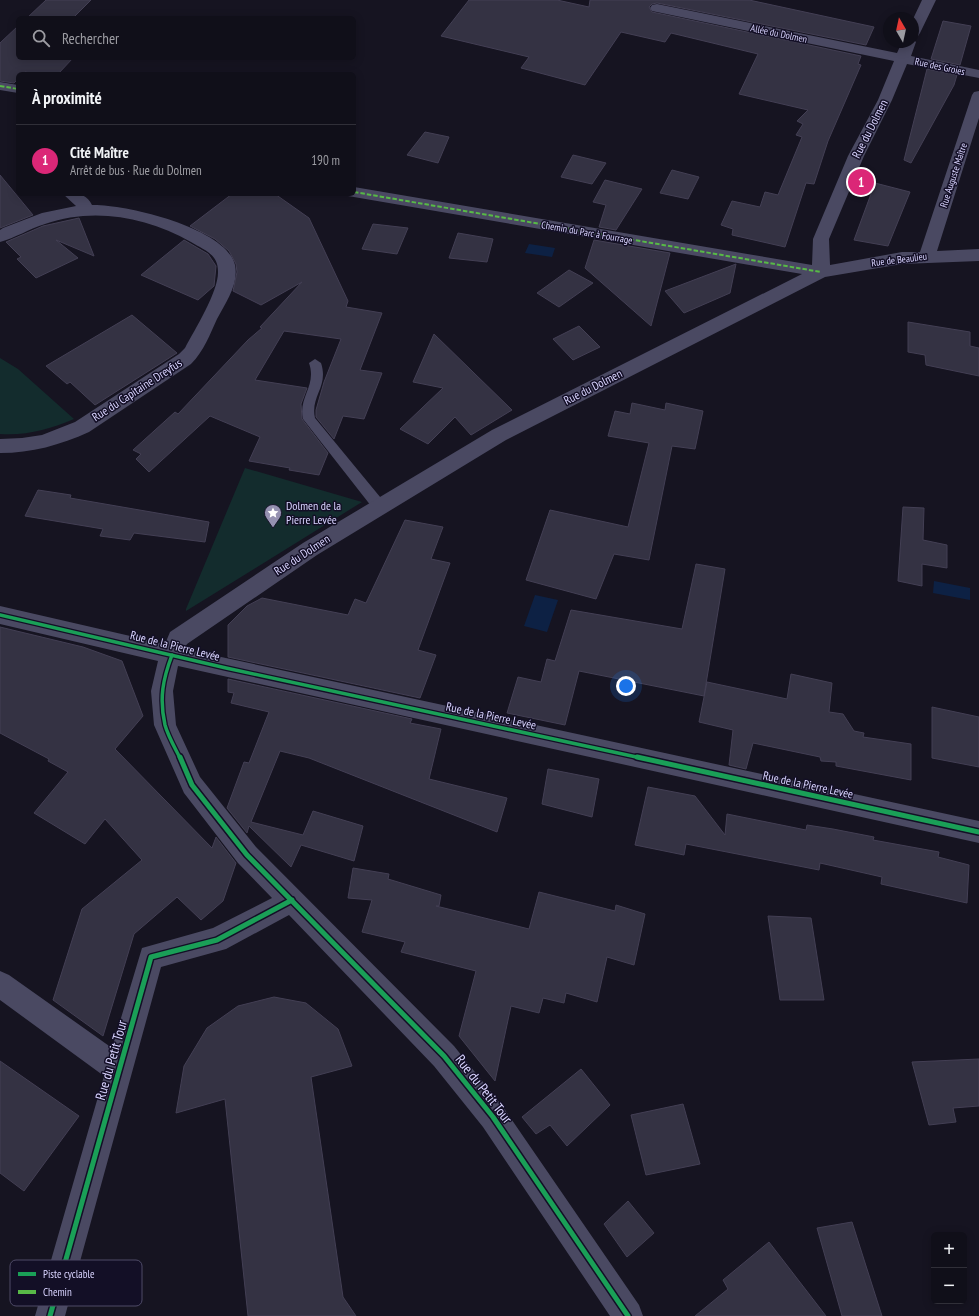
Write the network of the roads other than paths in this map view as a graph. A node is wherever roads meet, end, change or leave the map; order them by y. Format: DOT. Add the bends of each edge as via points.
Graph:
graph roads {
  1 [pos="929,0"];
  2 [pos="657,8"];
  3 [pos="919,21"];
  4 [pos="905,48"];
  5 [pos="901,58"];
  6 [pos="979,74"];
  7 [pos="0,86"];
  8 [pos="16,89"];
  9 [pos="979,95"];
  10 [pos="356,192"];
  11 [pos="74,196"];
  12 [pos="86,210"];
  13 [pos="0,237"];
  14 [pos="979,255"];
  15 [pos="928,256"];
  16 [pos="821,272"];
  17 [pos="315,363"];
  18 [pos="0,446"];
  19 [pos="380,506"];
  20 [pos="0,615"];
  21 [pos="172,655"];
  22 [pos="979,832"];
  23 [pos="292,900"];
  24 [pos="0,984"];
  25 [pos="119,1070"];
  26 [pos="66,1260"];
  27 [pos="53,1306"];
  28 [pos="50,1316"];
  29 [pos="628,1316"];
  1 -- 3 [label="street"];
  2 -- 5 [label="street, Allée du Dolmen"];
  4 -- 5 [label="street, Rue du Dolmen"];
  5 -- 6 [label="street, Rue des Groies"];
  5 -- 16 [label="street, Rue du Dolmen" via="885,100 856,156 821,239"];
  7 -- 8 [label="street"];
  9 -- 15 [label="street, Rue Auguste Maître" via="929,246"];
  10 -- 16 [label="street, Chemin du Parc à Fourrage"];
  11 -- 12 [label="street" via="82,201"];
  12 -- 13 [label="street, Rue du Capitaine Dreyfus" via="34,221"];
  12 -- 18 [label="street, Rue du Capitaine Dreyfus" via="135,214 186,231 217,250 224,258 227,274 225,286 192,352 175,367 82,427 34,444"];
  14 -- 15 [label="street, Rue de Beaulieu"];
  15 -- 16 [label="street, Rue de Beaulieu" via="883,260"];
  16 -- 19 [label="street, Rue du Dolmen" via="499,435"];
  17 -- 19 [label="lane" via="319,377 307,409 309,419"];
  19 -- 21 [label="street, Rue du Dolmen" via="310,549 182,635 178,638"];
  20 -- 21 [label="street, Rue de la Pierre Levée"];
  21 -- 22 [label="street, Rue de la Pierre Levée"];
  21 -- 23 [label="street, Rue du Petit Tour" via="163,680 165,725 192,785 247,855"];
  23 -- 25 [label="street, Rue du Petit Tour" via="217,940 151,957"];
  23 -- 29 [label="street, Rue du Petit Tour" via="444,1056 493,1117"];
  24 -- 25 [label="street"];
  25 -- 26 [label="street, Rue du Petit Tour"];
  27 -- 28 [label="street, Rue du Petit Tour"];
}
